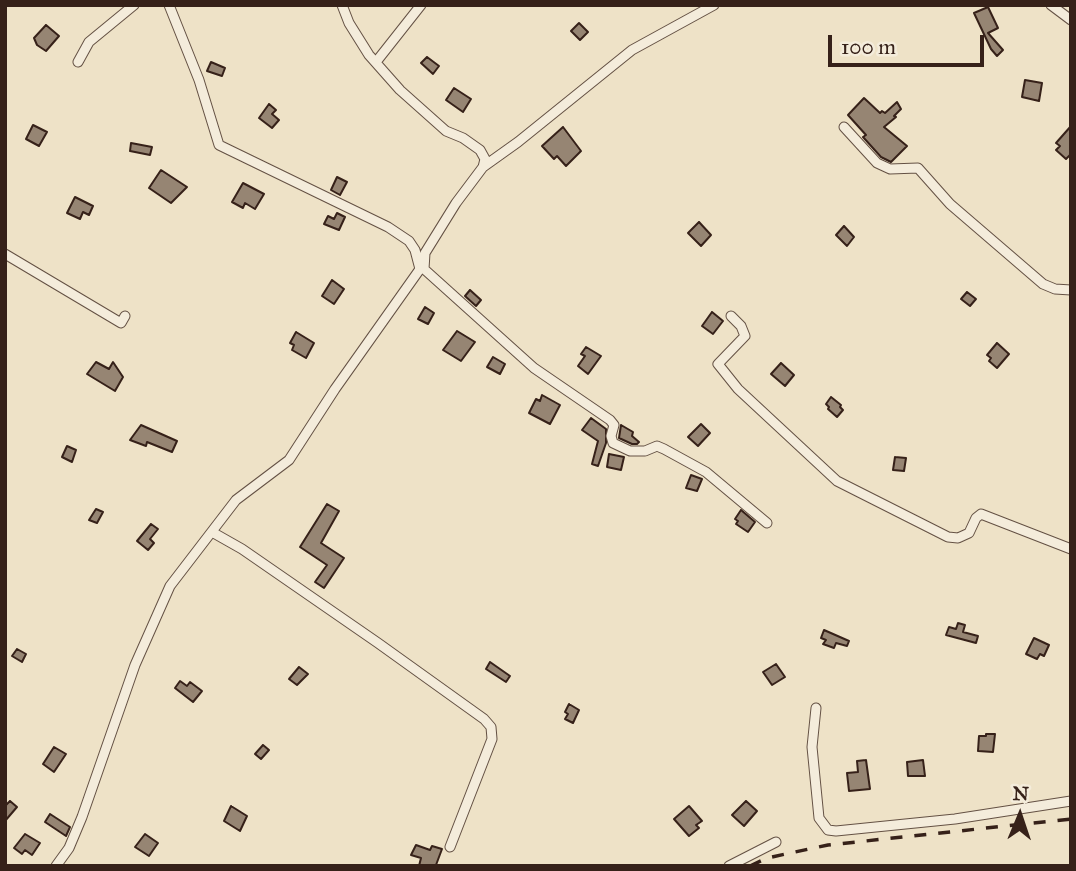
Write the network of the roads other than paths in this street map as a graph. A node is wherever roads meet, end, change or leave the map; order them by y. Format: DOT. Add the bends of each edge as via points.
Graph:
graph roads {
  1 [pos="134,5"];
  2 [pos="169,5"];
  3 [pos="342,5"];
  4 [pos="421,5"];
  5 [pos="714,5"];
  6 [pos="1051,5"];
  7 [pos="1071,20"];
  8 [pos="78,62"];
  9 [pos="376,62"];
  10 [pos="844,127"];
  11 [pos="483,167"];
  12 [pos="5,254"];
  13 [pos="422,269"];
  14 [pos="1071,290"];
  15 [pos="125,316"];
  16 [pos="731,316"];
  17 [pos="767,523"];
  18 [pos="212,532"];
  19 [pos="1071,549"];
  20 [pos="816,708"];
  21 [pos="1071,801"];
  22 [pos="776,842"];
  23 [pos="450,847"];
  24 [pos="56,866"];
  25 [pos="729,866"];
  1 -- 8 [label="street" via="89,42"];
  2 -- 13 [label="street" via="219,145 388,227 409,241"];
  3 -- 9 [label="street"];
  4 -- 9 [label="street"];
  5 -- 11 [label="street" via="632,50"];
  6 -- 7 [label="street"];
  9 -- 11 [label="street" via="446,131 480,150"];
  10 -- 14 [label="street" via="877,163 890,169 918,168 950,204 1044,284"];
  11 -- 13 [label="street" via="425,253"];
  12 -- 15 [label="street" via="121,323"];
  13 -- 17 [label="street" via="534,368 610,420 613,443 629,451 664,449 706,472"];
  13 -- 18 [label="street" via="289,460 236,500"];
  16 -- 19 [label="street" via="745,336 719,365 738,389 836,481 948,537 969,533 981,514"];
  18 -- 23 [label="street" via="366,635 491,727 492,739"];
  18 -- 24 [label="street" via="170,586 135,665 82,817"];
  20 -- 21 [label="street" via="812,747 819,818 828,830 956,819"];
  22 -- 25 [label="street"];
}
